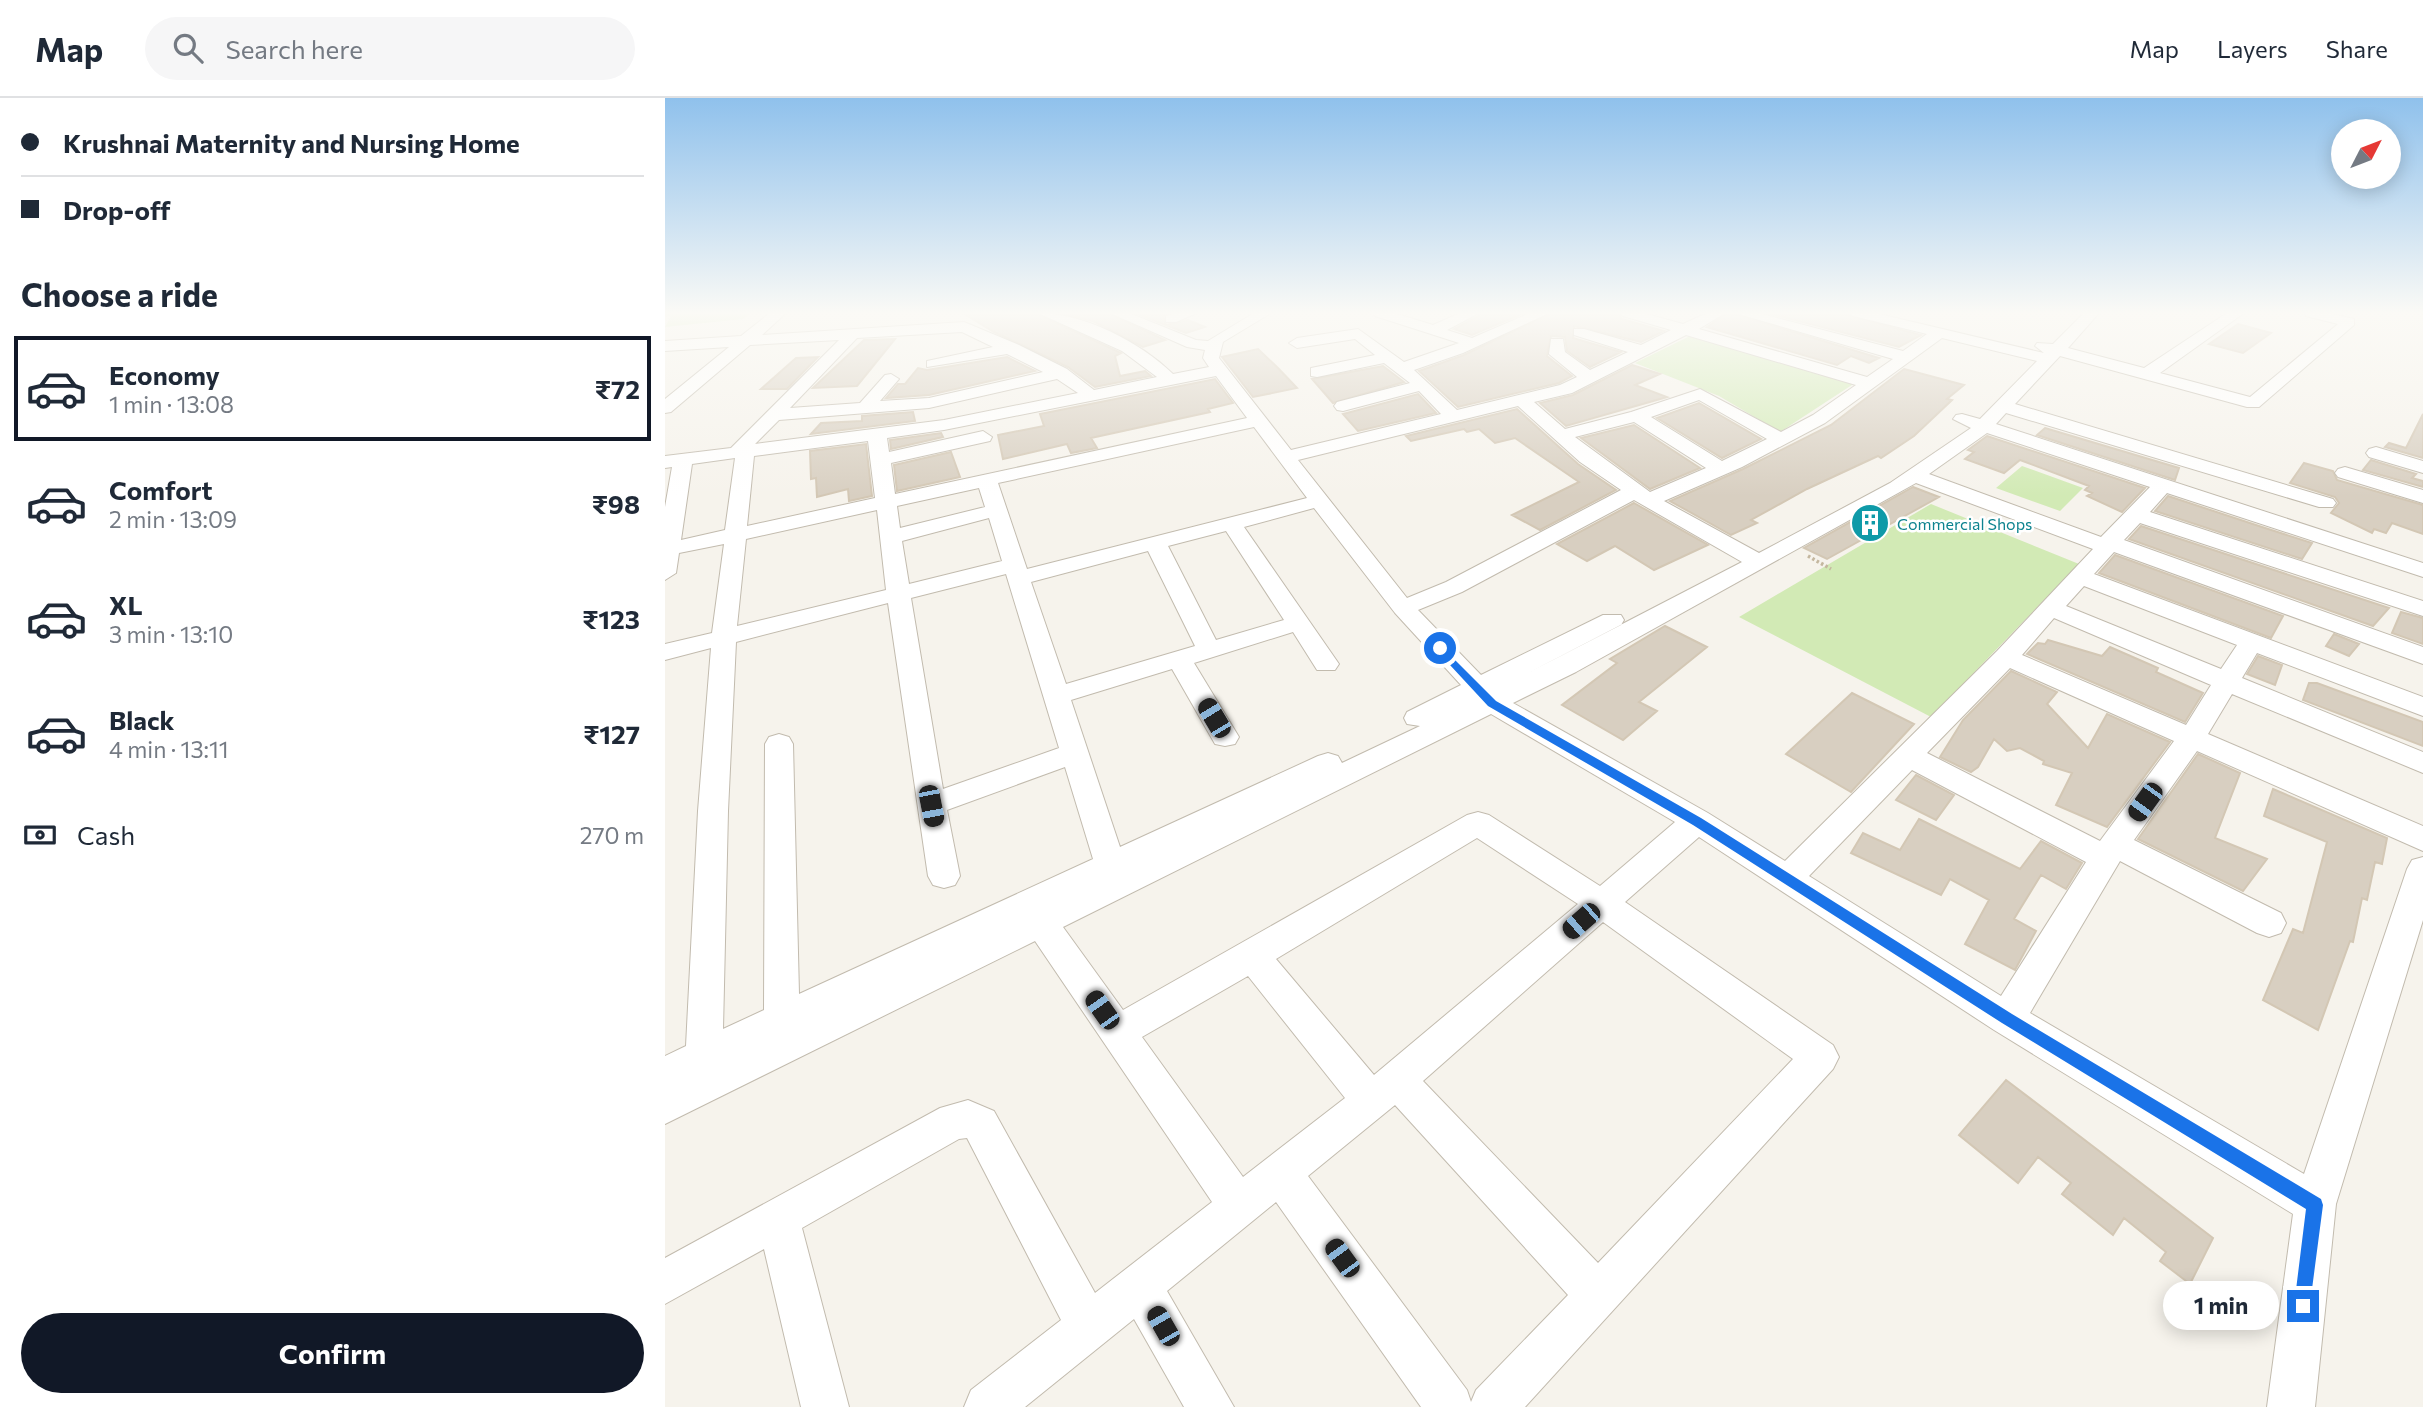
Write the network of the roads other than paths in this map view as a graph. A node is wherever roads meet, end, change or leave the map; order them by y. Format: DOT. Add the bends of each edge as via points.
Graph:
graph roads {
  1 [pos="697,374"];
  2 [pos="813,374"];
  3 [pos="1056,374"];
  4 [pos="1063,374"];
  5 [pos="1164,374"];
  6 [pos="1199,374"];
  7 [pos="1222,374"];
  8 [pos="1410,374"];
  9 [pos="1585,374"];
  10 [pos="1598,374"];
  11 [pos="1839,374"];
  12 [pos="1881,374"];
  13 [pos="2022,374"];
  14 [pos="2022,374"];
  15 [pos="2152,374"];
  16 [pos="2287,374"];
  17 [pos="1590,378"];
  18 [pos="891,379"];
  19 [pos="1169,380"];
  20 [pos="1869,383"];
  21 [pos="1423,385"];
  22 [pos="670,395"];
  23 [pos="1091,396"];
  24 [pos="1523,401"];
  25 [pos="1343,406"];
  26 [pos="865,408"];
  27 [pos="1451,414"];
  28 [pos="773,415"];
  29 [pos="1637,416"];
  30 [pos="1983,417"];
  31 [pos="1258,421"];
  32 [pos="981,428"];
  33 [pos="1562,435"];
  34 [pos="1780,439"];
  35 [pos="879,447"];
  36 [pos="2151,450"];
  37 [pos="741,452"];
  38 [pos="2377,453"];
  39 [pos="1286,457"];
  40 [pos="674,461"];
  41 [pos="2423,467"];
  42 [pos="1721,468"];
  43 [pos="2126,473"];
  44 [pos="2345,473"];
  45 [pos="1915,476"];
  46 [pos="2240,477"];
  47 [pos="991,480"];
  48 [pos="2162,485"];
  49 [pos="1642,495"];
  50 [pos="2423,497"];
  51 [pos="1319,501"];
  52 [pos="2326,503"];
  53 [pos="886,504"];
  54 [pos="2221,504"];
  55 [pos="996,510"];
  56 [pos="2135,514"];
  57 [pos="1231,523"];
  58 [pos="735,535"];
  59 [pos="891,537"];
  60 [pos="1155,543"];
  61 [pos="2107,544"];
  62 [pos="669,549"];
  63 [pos="1749,556"];
  64 [pos="2300,568"];
  65 [pos="2423,570"];
  66 [pos="1016,571"];
  67 [pos="665,573"];
  68 [pos="2079,576"];
  69 [pos="898,592"];
  70 [pos="2279,605"];
  71 [pos="1403,608"];
  72 [pos="2050,608"];
  73 [pos="2423,609"];
  74 [pos="1298,623"];
  75 [pos="724,636"];
  76 [pos="2251,642"];
  77 [pos="1209,650"];
  78 [pos="665,652"];
  79 [pos="2423,656"];
  80 [pos="2006,657"];
  81 [pos="1179,659"];
  82 [pos="1326,664"];
  83 [pos="2228,683"];
  84 [pos="1056,696"];
  85 [pos="1485,696"];
  86 [pos="2423,707"];
  87 [pos="1225,737"];
  88 [pos="2191,739"];
  89 [pos="779,744"];
  90 [pos="1074,753"];
  91 [pos="1907,755"];
  92 [pos="2423,763"];
  93 [pos="931,806"];
  94 [pos="1697,821"];
  95 [pos="2423,839"];
  96 [pos="2110,851"];
  97 [pos="2423,869"];
  98 [pos="944,876"];
  99 [pos="1115,876"];
  100 [pos="1787,879"];
  101 [pos="1601,903"];
  102 [pos="1035,914"];
  103 [pos="2269,923"];
  104 [pos="1253,956"];
  105 [pos="2007,1019"];
  106 [pos="782,1020"];
  107 [pos="1117,1031"];
  108 [pos="704,1056"];
  109 [pos="665,1074"];
  110 [pos="1384,1090"];
  111 [pos="665,1106"];
  112 [pos="1280,1173"];
  113 [pos="2315,1205"];
  114 [pos="1238,1206"];
  115 [pos="778,1218"];
  116 [pos="665,1282"];
  117 [pos="1139,1285"];
  118 [pos="1598,1295"];
  119 [pos="1089,1326"];
  120 [pos="825,1407"];
  121 [pos="988,1407"];
  122 [pos="1210,1407"];
  123 [pos="1450,1407"];
  124 [pos="1493,1407"];
  125 [pos="2291,1407"];
  1 -- 22 [label="street"];
  2 -- 28 [label="street"];
  3 -- 26 [label="street" via="929,403"];
  4 -- 23 [label="street"];
  5 -- 19 [label="street"];
  6 -- 19 [label="street"];
  7 -- 31 [label="street"];
  8 -- 21 [label="street"];
  9 -- 17 [label="street"];
  10 -- 17 [label="street"];
  11 -- 20 [label="street"];
  12 -- 20 [label="street"];
  13 -- 30 [label="street"];
  14 -- 30 [label="street"];
  15 -- 16 [label="street" via="2253,403"];
  17 -- 24 [label="street"];
  18 -- 26 [label="street"];
  19 -- 23 [label="street"];
  20 -- 34 [label="street" via="1819,419"];
  21 -- 25 [label="street"];
  21 -- 27 [label="street"];
  23 -- 32 [label="street"];
  24 -- 27 [label="street"];
  24 -- 33 [label="street"];
  26 -- 28 [label="street"];
  27 -- 39 [label="street"];
  28 -- 37 [label="street"];
  29 -- 33 [label="street"];
  29 -- 34 [label="street" via="1700,394"];
  29 -- 42 [label="street"];
  30 -- 36 [label="street"];
  30 -- 43 [label="street"];
  30 -- 45 [label="street"];
  30 -- 63 [label="street" via="1939,439"];
  31 -- 39 [label="street"];
  31 -- 47 [label="street"];
  32 -- 35 [label="street"];
  32 -- 47 [label="street"];
  33 -- 49 [label="street"];
  34 -- 42 [label="street"];
  35 -- 37 [label="street"];
  35 -- 53 [label="street"];
  36 -- 43 [label="street"];
  36 -- 46 [label="street"];
  37 -- 40 [label="street"];
  37 -- 58 [label="street"];
  38 -- 41 [label="street"];
  39 -- 51 [label="street"];
  40 -- 62 [label="street"];
  42 -- 49 [label="street"];
  43 -- 48 [label="street"];
  44 -- 50 [label="street"];
  45 -- 61 [label="street"];
  45 -- 63 [label="street"];
  46 -- 52 [label="street"];
  46 -- 54 [label="street"];
  47 -- 53 [label="street"];
  47 -- 55 [label="street"];
  48 -- 54 [label="street"];
  48 -- 56 [label="street"];
  49 -- 63 [label="street"];
  49 -- 71 [label="street"];
  51 -- 57 [label="street"];
  51 -- 71 [label="street"];
  53 -- 58 [label="street"];
  53 -- 59 [label="street"];
  54 -- 65 [label="street"];
  55 -- 59 [label="street"];
  55 -- 66 [label="street"];
  56 -- 61 [label="street"];
  56 -- 64 [label="street"];
  57 -- 60 [label="street"];
  57 -- 74 [label="street"];
  58 -- 62 [label="street"];
  58 -- 75 [label="street"];
  59 -- 69 [label="street"];
  60 -- 66 [label="street"];
  60 -- 77 [label="street"];
  61 -- 68 [label="street"];
  61 -- 70 [label="street"];
  62 -- 67 [label="street"];
  63 -- 85 [label="street" via="1567,666"];
  64 -- 70 [label="street"];
  64 -- 73 [label="street"];
  66 -- 69 [label="street"];
  66 -- 84 [label="street"];
  68 -- 72 [label="street"];
  68 -- 76 [label="street"];
  69 -- 75 [label="street"];
  69 -- 93 [label="street"];
  70 -- 79 [label="street"];
  71 -- 85 [label="street"];
  72 -- 80 [label="street"];
  72 -- 83 [label="street"];
  74 -- 77 [label="street"];
  74 -- 82 [label="street"];
  75 -- 78 [label="street"];
  75 -- 108 [label="street"];
  76 -- 83 [label="street"];
  76 -- 86 [label="street"];
  77 -- 81 [label="street"];
  80 -- 88 [label="street"];
  80 -- 91 [label="street"];
  81 -- 84 [label="street"];
  81 -- 87 [label="street"];
  83 -- 88 [label="street"];
  83 -- 92 [label="street"];
  84 -- 90 [label="street"];
  85 -- 94 [label="street"];
  85 -- 99 [label="street"];
  88 -- 95 [label="street"];
  88 -- 96 [label="street"];
  89 -- 106 [label="street"];
  90 -- 93 [label="street"];
  90 -- 99 [label="street"];
  91 -- 96 [label="street"];
  91 -- 100 [label="street"];
  93 -- 98 [label="street"];
  94 -- 100 [label="street"];
  94 -- 101 [label="street"];
  96 -- 103 [label="street"];
  96 -- 105 [label="street"];
  97 -- 113 [label="street"];
  99 -- 102 [label="street"];
  100 -- 105 [label="street"];
  101 -- 104 [label="street" via="1478,823"];
  101 -- 110 [label="street"];
  101 -- 118 [label="street" via="1820,1058"];
  102 -- 106 [label="street"];
  102 -- 107 [label="street"];
  102 -- 111 [label="street"];
  104 -- 107 [label="street"];
  104 -- 110 [label="street"];
  105 -- 113 [label="street"];
  106 -- 108 [label="street"];
  107 -- 114 [label="street"];
  108 -- 109 [label="street"];
  110 -- 112 [label="street"];
  110 -- 118 [label="street"];
  112 -- 114 [label="street"];
  112 -- 123 [label="street"];
  113 -- 125 [label="street"];
  114 -- 117 [label="street"];
  115 -- 116 [label="street"];
  115 -- 119 [label="street" via="954,1121 968,1119 980,1124"];
  115 -- 120 [label="street"];
  117 -- 119 [label="street"];
  117 -- 122 [label="street"];
  118 -- 124 [label="street"];
  119 -- 121 [label="street"];
}
